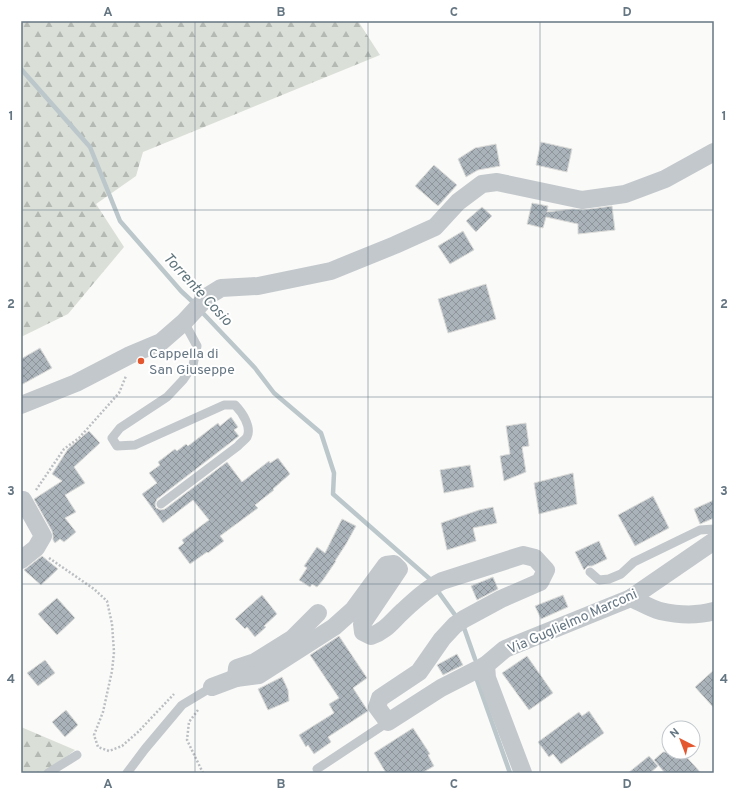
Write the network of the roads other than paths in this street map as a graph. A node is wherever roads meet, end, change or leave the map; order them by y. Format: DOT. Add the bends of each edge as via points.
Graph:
graph roads {
  1 [pos="714,152"];
  2 [pos="184,322"];
  3 [pos="21,405"];
  4 [pos="23,500"];
  5 [pos="161,504"];
  6 [pos="714,529"];
  7 [pos="714,541"];
  8 [pos="21,560"];
  9 [pos="590,572"];
  10 [pos="631,598"];
  11 [pos="714,610"];
  12 [pos="318,613"];
  13 [pos="486,665"];
  14 [pos="236,678"];
  15 [pos="212,687"];
  16 [pos="388,722"];
  17 [pos="77,755"];
  18 [pos="316,769"];
  19 [pos="48,773"];
  20 [pos="127,773"];
  21 [pos="523,773"];
  1 -- 2 [label="street" via="665,179 625,194 582,200 497,182 482,184 458,202 435,227 331,271 258,286 221,288 208,296"];
  2 -- 3 [label="street" via="161,342 76,383"];
  2 -- 5 [label="lane" via="197,346 193,365 167,397 120,428 112,438 117,446 135,445 224,405 235,405 241,412 248,430 246,437 238,446"];
  4 -- 8 [label="street" via="43,536 36,548"];
  6 -- 9 [label="lane" via="700,530 634,562 621,574 608,579 599,580"];
  7 -- 10 [label="street, Via Guglielmo Marconi"];
  10 -- 11 [label="street" via="659,611 703,614"];
  10 -- 13 [label="street, Via Guglielmo Marconi" via="505,649"];
  12 -- 14 [label="street" via="292,639 255,662 237,668"];
  13 -- 16 [label="street, Via Guglielmo Marconi" via="441,688"];
  13 -- 21 [label="street" via="487,678"];
  14 -- 15 [label="street"];
  14 -- 16 [label="street" via="259,675 334,627 353,610 386,565 394,564 399,569 362,624 363,632 372,636 381,632 434,584 523,555 535,558 546,570 540,582 501,599 460,622 442,639 419,672 380,698 377,707"];
  15 -- 20 [label="lane" via="182,705"];
  16 -- 18 [label="lane"];
  17 -- 19 [label="lane"];
}
